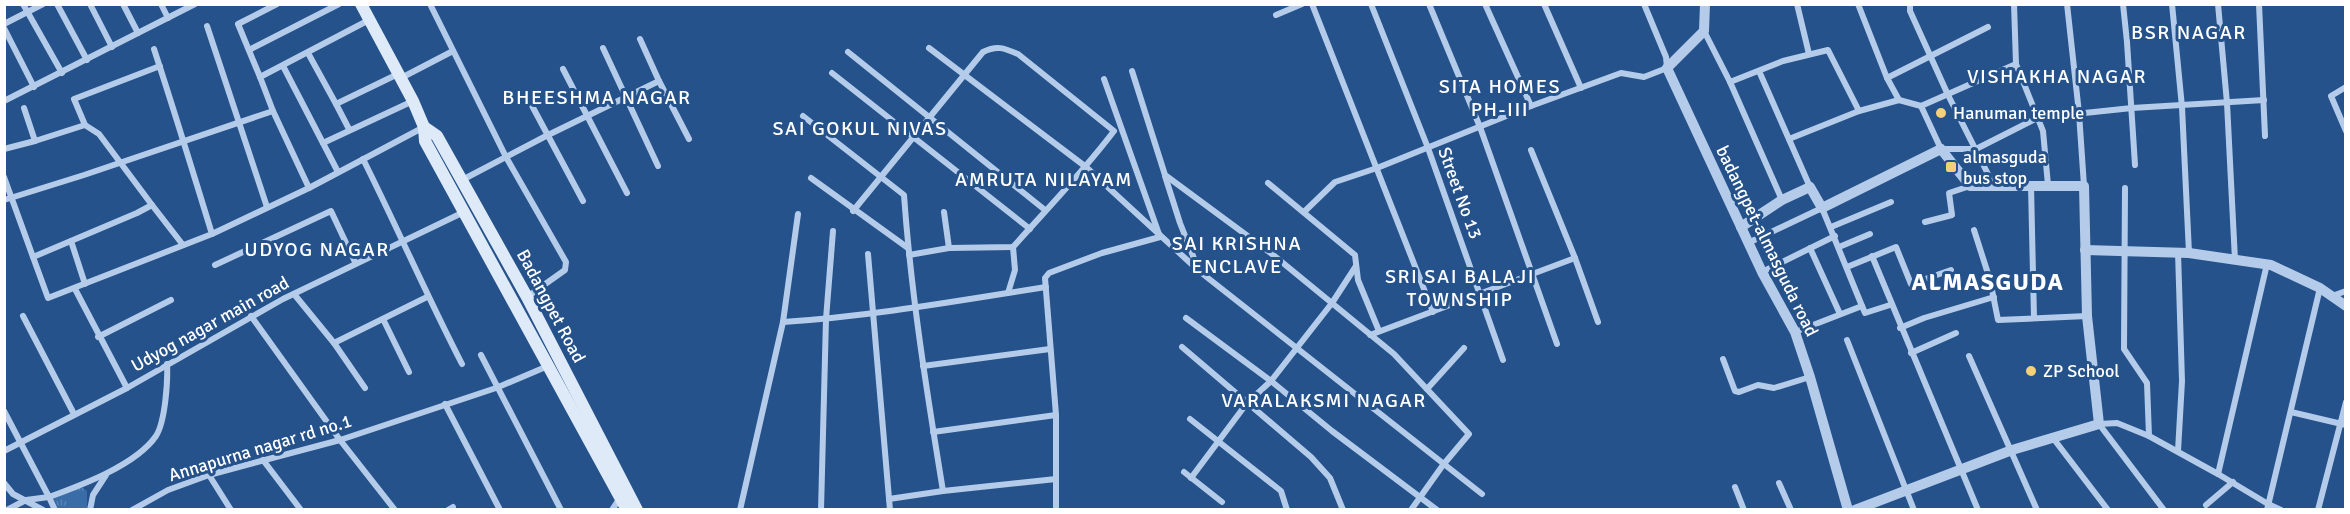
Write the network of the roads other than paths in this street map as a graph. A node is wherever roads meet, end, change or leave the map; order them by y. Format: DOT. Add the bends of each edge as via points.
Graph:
graph roads {
  1 [pos="23,4"];
  2 [pos="43,4"];
  3 [pos="57,4"];
  4 [pos="90,4"];
  5 [pos="123,4"];
  6 [pos="160,4"];
  7 [pos="195,4"];
  8 [pos="278,4"];
  9 [pos="317,4"];
  10 [pos="339,4"];
  11 [pos="361,4"];
  12 [pos="430,4"];
  13 [pos="1302,4"];
  14 [pos="1312,4"];
  15 [pos="1371,4"];
  16 [pos="1429,4"];
  17 [pos="1485,4"];
  18 [pos="1544,4"];
  19 [pos="1644,4"];
  20 [pos="1705,4"];
  21 [pos="1797,4"];
  22 [pos="1858,4"];
  23 [pos="1910,4"];
  24 [pos="2014,4"];
  25 [pos="2067,4"];
  26 [pos="2123,4"];
  27 [pos="2172,4"];
  28 [pos="2218,4"];
  29 [pos="2259,4"];
  30 [pos="186,7"];
  31 [pos="27,12"];
  32 [pos="322,13"];
  33 [pos="1276,15"];
  34 [pos="168,18"];
  35 [pos="369,20"];
  36 [pos="4,26"];
  37 [pos="207,26"];
  38 [pos="1988,27"];
  39 [pos="1704,31"];
  40 [pos="138,33"];
  41 [pos="640,39"];
  42 [pos="111,47"];
  43 [pos="603,48"];
  44 [pos="929,48"];
  45 [pos="154,49"];
  46 [pos="249,50"];
  47 [pos="453,51"];
  48 [pos="308,52"];
  49 [pos="848,52"];
  50 [pos="1809,54"];
  51 [pos="1930,57"];
  52 [pos="87,60"];
  53 [pos="2016,64"];
  54 [pos="160,66"];
  55 [pos="283,66"];
  56 [pos="1667,68"];
  57 [pos="563,69"];
  58 [pos="1759,71"];
  59 [pos="1132,72"];
  60 [pos="62,73"];
  61 [pos="832,73"];
  62 [pos="965,75"];
  63 [pos="399,76"];
  64 [pos="260,77"];
  65 [pos="1887,78"];
  66 [pos="1104,79"];
  67 [pos="660,81"];
  68 [pos="1730,82"];
  69 [pos="34,87"];
  70 [pos="2346,87"];
  71 [pos="1581,88"];
  72 [pos="1948,94"];
  73 [pos="6,97"];
  74 [pos="626,98"];
  75 [pos="1899,100"];
  76 [pos="2264,100"];
  77 [pos="412,101"];
  78 [pos="530,102"];
  79 [pos="2227,104"];
  80 [pos="336,105"];
  81 [pos="1531,106"];
  82 [pos="1921,106"];
  83 [pos="2182,107"];
  84 [pos="24,108"];
  85 [pos="2132,108"];
  86 [pos="273,111"];
  87 [pos="1859,111"];
  88 [pos="2079,113"];
  89 [pos="587,115"];
  90 [pos="802,116"];
  91 [pos="928,116"];
  92 [pos="2037,118"];
  93 [pos="239,123"];
  94 [pos="85,125"];
  95 [pos="424,127"];
  96 [pos="1480,127"];
  97 [pos="349,129"];
  98 [pos="2346,131"];
  99 [pos="546,136"];
  100 [pos="2265,136"];
  101 [pos="912,137"];
  102 [pos="689,139"];
  103 [pos="1790,139"];
  104 [pos="35,141"];
  105 [pos="184,142"];
  106 [pos="323,143"];
  107 [pos="1428,148"];
  108 [pos="4,149"];
  109 [pos="1941,149"];
  110 [pos="1976,149"];
  111 [pos="1531,150"];
  112 [pos="506,157"];
  113 [pos="363,159"];
  114 [pos="120,162"];
  115 [pos="2135,165"];
  116 [pos="658,166"];
  117 [pos="1086,167"];
  118 [pos="1377,168"];
  119 [pos="338,172"];
  120 [pos="1165,175"];
  121 [pos="880,176"];
  122 [pos="4,177"];
  123 [pos="811,178"];
  124 [pos="462,181"];
  125 [pos="1268,183"];
  126 [pos="2048,185"];
  127 [pos="1970,186"];
  128 [pos="2031,186"];
  129 [pos="2084,186"];
  130 [pos="1810,187"];
  131 [pos="1994,187"];
  132 [pos="309,188"];
  133 [pos="2125,188"];
  134 [pos="627,193"];
  135 [pos="7,199"];
  136 [pos="1782,200"];
  137 [pos="583,201"];
  138 [pos="1891,202"];
  139 [pos="152,205"];
  140 [pos="267,207"];
  141 [pos="1822,208"];
  142 [pos="1045,210"];
  143 [pos="853,211"];
  144 [pos="464,212"];
  145 [pos="944,212"];
  146 [pos="1304,212"];
  147 [pos="798,214"];
  148 [pos="1925,222"];
  149 [pos="1741,227"];
  150 [pos="1831,227"];
  151 [pos="1030,229"];
  152 [pos="1974,230"];
  153 [pos="833,231"];
  154 [pos="212,234"];
  155 [pos="1870,234"];
  156 [pos="1834,236"];
  157 [pos="1160,237"];
  158 [pos="403,239"];
  159 [pos="71,241"];
  160 [pos="1748,243"];
  161 [pos="183,245"];
  162 [pos="1013,247"];
  163 [pos="1839,247"];
  164 [pos="949,248"];
  165 [pos="1810,248"];
  166 [pos="2085,250"];
  167 [pos="908,251"];
  168 [pos="2125,251"];
  169 [pos="2183,253"];
  170 [pos="868,254"];
  171 [pos="1872,256"];
  172 [pos="33,257"];
  173 [pos="1575,258"];
  174 [pos="2235,260"];
  175 [pos="355,262"];
  176 [pos="2267,264"];
  177 [pos="215,266"];
  178 [pos="1356,266"];
  179 [pos="1847,267"];
  180 [pos="1951,270"];
  181 [pos="1199,271"];
  182 [pos="1762,272"];
  183 [pos="1532,275"];
  184 [pos="86,284"];
  185 [pos="1046,288"];
  186 [pos="2320,288"];
  187 [pos="75,289"];
  188 [pos="2346,291"];
  189 [pos="1008,293"];
  190 [pos="294,294"];
  191 [pos="1481,294"];
  192 [pos="427,297"];
  193 [pos="527,297"];
  194 [pos="1994,297"];
  195 [pos="2332,297"];
  196 [pos="171,300"];
  197 [pos="1332,303"];
  198 [pos="1890,305"];
  199 [pos="1862,306"];
  200 [pos="2346,306"];
  201 [pos="916,308"];
  202 [pos="1433,312"];
  203 [pos="872,313"];
  204 [pos="1840,314"];
  205 [pos="23,316"];
  206 [pos="251,316"];
  207 [pos="2087,316"];
  208 [pos="1186,318"];
  209 [pos="2034,318"];
  210 [pos="383,319"];
  211 [pos="826,319"];
  212 [pos="783,322"];
  213 [pos="1598,322"];
  214 [pos="1900,328"];
  215 [pos="537,330"];
  216 [pos="1379,331"];
  217 [pos="1795,332"];
  218 [pos="1956,333"];
  219 [pos="1370,334"];
  220 [pos="98,337"];
  221 [pos="1847,340"];
  222 [pos="334,343"];
  223 [pos="1557,344"];
  224 [pos="1297,346"];
  225 [pos="1182,347"];
  226 [pos="1464,348"];
  227 [pos="1050,349"];
  228 [pos="1911,353"];
  229 [pos="481,355"];
  230 [pos="1969,357"];
  231 [pos="1723,359"];
  232 [pos="1503,360"];
  233 [pos="167,364"];
  234 [pos="462,364"];
  235 [pos="549,366"];
  236 [pos="923,366"];
  237 [pos="409,372"];
  238 [pos="1810,377"];
  239 [pos="1271,381"];
  240 [pos="127,388"];
  241 [pos="365,388"];
  242 [pos="496,388"];
  243 [pos="1427,388"];
  244 [pos="2346,402"];
  245 [pos="1248,403"];
  246 [pos="445,404"];
  247 [pos="4,411"];
  248 [pos="2291,412"];
  249 [pos="74,414"];
  250 [pos="1056,415"];
  251 [pos="1190,419"];
  252 [pos="2099,424"];
  253 [pos="2343,424"];
  254 [pos="933,432"];
  255 [pos="2150,436"];
  256 [pos="2053,438"];
  257 [pos="340,440"];
  258 [pos="21,441"];
  259 [pos="1217,442"];
  260 [pos="2012,450"];
  261 [pos="4,451"];
  262 [pos="2178,451"];
  263 [pos="263,460"];
  264 [pos="1443,465"];
  265 [pos="1962,469"];
  266 [pos="1184,471"];
  267 [pos="107,474"];
  268 [pos="2218,474"];
  269 [pos="209,475"];
  270 [pos="1056,478"];
  271 [pos="1191,478"];
  272 [pos="2233,482"];
  273 [pos="4,483"];
  274 [pos="1779,483"];
  275 [pos="1735,487"];
  276 [pos="1907,490"];
  277 [pos="943,492"];
  278 [pos="623,493"];
  279 [pos="1482,494"];
  280 [pos="1421,496"];
  281 [pos="49,497"];
  282 [pos="889,499"];
  283 [pos="26,500"];
  284 [pos="145,502"];
  285 [pos="1222,502"];
  286 [pos="2206,505"];
  287 [pos="2268,507"];
  288 [pos="7,510"];
  289 [pos="43,510"];
  290 [pos="55,510"];
  291 [pos="90,510"];
  292 [pos="132,510"];
  293 [pos="149,510"];
  294 [pos="231,510"];
  295 [pos="301,510"];
  296 [pos="395,510"];
  297 [pos="500,510"];
  298 [pos="561,510"];
  299 [pos="612,510"];
  300 [pos="627,510"];
  301 [pos="636,510"];
  302 [pos="740,510"];
  303 [pos="821,510"];
  304 [pos="890,510"];
  305 [pos="1056,510"];
  306 [pos="1287,510"];
  307 [pos="1343,510"];
  308 [pos="1411,510"];
  309 [pos="1437,510"];
  310 [pos="1744,510"];
  311 [pos="1791,510"];
  312 [pos="1848,510"];
  313 [pos="1855,510"];
  314 [pos="1914,510"];
  315 [pos="1978,510"];
  316 [pos="2037,510"];
  317 [pos="2108,510"];
  318 [pos="2164,510"];
  319 [pos="2281,510"];
  320 [pos="2318,510"];
  1 -- 31 [label="street"];
  2 -- 31 [label="street"];
  3 -- 52 [label="street"];
  4 -- 42 [label="street"];
  5 -- 40 [label="street"];
  6 -- 34 [label="street"];
  7 -- 30 [label="street"];
  8 -- 46 [label="street" via="238,24"];
  9 -- 32 [label="street"];
  10 -- 32 [label="street"];
  11 -- 35 [label="main road, Badangpet Road"];
  12 -- 47 [label="street"];
  13 -- 33 [label="street"];
  14 -- 118 [label="street"];
  15 -- 107 [label="street, Street No 13"];
  16 -- 96 [label="street"];
  17 -- 81 [label="street"];
  18 -- 71 [label="street"];
  19 -- 56 [label="street"];
  20 -- 39 [label="street"];
  21 -- 50 [label="street"];
  22 -- 65 [label="street"];
  23 -- 51 [label="street"];
  24 -- 53 [label="street"];
  25 -- 88 [label="street"];
  26 -- 85 [label="street"];
  27 -- 83 [label="street"];
  28 -- 79 [label="street"];
  29 -- 76 [label="street"];
  30 -- 34 [label="street"];
  31 -- 36 [label="street"];
  31 -- 60 [label="street"];
  32 -- 46 [label="street"];
  34 -- 40 [label="street"];
  35 -- 48 [label="street"];
  35 -- 63 [label="main road, Badangpet Road"];
  36 -- 69 [label="street"];
  37 -- 93 [label="street"];
  38 -- 51 [label="street"];
  39 -- 56 [label="street"];
  39 -- 68 [label="street"];
  40 -- 42 [label="street"];
  41 -- 67 [label="street"];
  42 -- 52 [label="street"];
  43 -- 74 [label="street"];
  44 -- 62 [label="street"];
  45 -- 54 [label="street"];
  46 -- 64 [label="street"];
  47 -- 63 [label="street"];
  47 -- 112 [label="street"];
  48 -- 55 [label="street"];
  48 -- 80 [label="street"];
  49 -- 91 [label="street"];
  50 -- 58 [label="street"];
  50 -- 87 [label="street" via="1828,50"];
  51 -- 65 [label="street"];
  51 -- 72 [label="street"];
  52 -- 60 [label="street"];
  53 -- 72 [label="street"];
  53 -- 92 [label="street"];
  54 -- 94 [label="street" via="74,99"];
  54 -- 105 [label="street"];
  55 -- 64 [label="street"];
  55 -- 106 [label="street"];
  56 -- 71 [label="street" via="1644,77 1621,73"];
  56 -- 149 [label="street, badangpet-almasguda road"];
  57 -- 89 [label="street"];
  58 -- 68 [label="street"];
  58 -- 103 [label="street"];
  59 -- 120 [label="street"];
  60 -- 69 [label="street"];
  61 -- 101 [label="street"];
  62 -- 91 [label="street"];
  62 -- 117 [label="street"];
  62 -- 117 [label="street" via="983,52 992,47 1000,46 1018,54 1114,131"];
  63 -- 77 [label="main road, Badangpet Road"];
  63 -- 80 [label="street"];
  64 -- 86 [label="street"];
  65 -- 75 [label="street"];
  66 -- 157 [label="street"];
  67 -- 74 [label="street"];
  67 -- 102 [label="street"];
  68 -- 136 [label="street"];
  69 -- 73 [label="street"];
  70 -- 98 [label="street" via="2331,96"];
  71 -- 81 [label="street"];
  72 -- 82 [label="street"];
  72 -- 110 [label="street"];
  74 -- 89 [label="street"];
  74 -- 116 [label="street"];
  75 -- 82 [label="street"];
  75 -- 87 [label="street"];
  76 -- 79 [label="street"];
  76 -- 100 [label="street"];
  77 -- 95 [label="main road, Badangpet Road"];
  77 -- 97 [label="street"];
  78 -- 99 [label="street"];
  79 -- 83 [label="street"];
  79 -- 174 [label="street"];
  80 -- 97 [label="street"];
  81 -- 96 [label="street"];
  82 -- 109 [label="street"];
  83 -- 85 [label="street"];
  83 -- 169 [label="street"];
  84 -- 104 [label="street"];
  85 -- 88 [label="street"];
  85 -- 115 [label="street"];
  86 -- 93 [label="street"];
  86 -- 132 [label="street"];
  87 -- 103 [label="street"];
  88 -- 92 [label="street"];
  88 -- 129 [label="street"];
  89 -- 99 [label="street"];
  89 -- 134 [label="street"];
  90 -- 121 [label="street"];
  91 -- 101 [label="street"];
  91 -- 142 [label="street"];
  92 -- 110 [label="street"];
  92 -- 126 [label="street" via="2043,130"];
  93 -- 105 [label="street"];
  93 -- 140 [label="street"];
  94 -- 104 [label="street"];
  94 -- 114 [label="street" via="99,134"];
  95 -- 113 [label="street"];
  95 -- 124 [label="main road, Badangpet Road" via="437,136"];
  95 -- 144 [label="main road, Badangpet Road" via="425,141"];
  96 -- 107 [label="street"];
  96 -- 183 [label="street"];
  97 -- 106 [label="street"];
  99 -- 112 [label="street"];
  99 -- 137 [label="street"];
  101 -- 121 [label="street"];
  101 -- 151 [label="street"];
  103 -- 130 [label="street"];
  104 -- 108 [label="street"];
  105 -- 114 [label="street"];
  105 -- 154 [label="street"];
  106 -- 119 [label="street"];
  107 -- 118 [label="street"];
  107 -- 191 [label="street, Street No 13"];
  109 -- 110 [label="street"];
  109 -- 127 [label="street"];
  109 -- 141 [label="street"];
  110 -- 131 [label="street"];
  111 -- 173 [label="street"];
  112 -- 124 [label="street"];
  112 -- 193 [label="street" via="566,262 565,270"];
  113 -- 119 [label="street"];
  113 -- 158 [label="street"];
  114 -- 135 [label="street"];
  114 -- 139 [label="street"];
  117 -- 142 [label="street"];
  117 -- 157 [label="street"];
  118 -- 146 [label="street" via="1335,182"];
  118 -- 202 [label="street"];
  119 -- 132 [label="street"];
  120 -- 181 [label="street"];
  120 -- 197 [label="street"];
  121 -- 143 [label="street"];
  121 -- 167 [label="street" via="904,195"];
  122 -- 135 [label="street"];
  123 -- 143 [label="street"];
  124 -- 193 [label="main road, Badangpet Road"];
  125 -- 146 [label="street"];
  126 -- 128 [label="street"];
  126 -- 129 [label="street"];
  127 -- 131 [label="street"];
  127 -- 148 [label="street" via="1949,193 1952,215"];
  128 -- 131 [label="street"];
  128 -- 209 [label="street"];
  129 -- 166 [label="street"];
  130 -- 136 [label="street"];
  130 -- 141 [label="street"];
  132 -- 140 [label="street"];
  133 -- 168 [label="street"];
  135 -- 172 [label="street"];
  136 -- 149 [label="street"];
  138 -- 150 [label="street"];
  139 -- 159 [label="street"];
  139 -- 161 [label="street"];
  140 -- 154 [label="street"];
  141 -- 150 [label="street"];
  141 -- 160 [label="street"];
  142 -- 151 [label="street"];
  143 -- 167 [label="street"];
  144 -- 158 [label="street, Udyog nagar main road"];
  144 -- 215 [label="main road, Badangpet Road"];
  145 -- 164 [label="street"];
  146 -- 178 [label="street" via="1355,255"];
  147 -- 212 [label="street"];
  149 -- 160 [label="street, badangpet-almasguda road"];
  150 -- 156 [label="street"];
  151 -- 162 [label="street"];
  152 -- 194 [label="street"];
  153 -- 211 [label="street"];
  154 -- 161 [label="street"];
  155 -- 163 [label="street"];
  156 -- 163 [label="street"];
  156 -- 165 [label="street"];
  157 -- 181 [label="street"];
  157 -- 185 [label="street" via="1049,273"];
  158 -- 175 [label="street, Udyog nagar main road"];
  158 -- 192 [label="street"];
  159 -- 172 [label="street"];
  159 -- 184 [label="street"];
  160 -- 182 [label="street, badangpet-almasguda road"];
  161 -- 184 [label="street"];
  162 -- 164 [label="street"];
  162 -- 189 [label="street" via="1015,270"];
  163 -- 179 [label="street"];
  164 -- 167 [label="street"];
  165 -- 182 [label="street"];
  165 -- 204 [label="street"];
  166 -- 168 [label="street"];
  166 -- 207 [label="street"];
  167 -- 201 [label="street"];
  168 -- 169 [label="street"];
  168 -- 255 [label="street" via="2124,349 2147,382"];
  169 -- 174 [label="street"];
  169 -- 262 [label="street"];
  170 -- 203 [label="street"];
  171 -- 179 [label="street"];
  171 -- 180 [label="street" via="1896,247 1911,284"];
  171 -- 198 [label="street"];
  172 -- 187 [label="street" via="48,298"];
  173 -- 183 [label="street"];
  173 -- 213 [label="street"];
  174 -- 176 [label="street"];
  175 -- 177 [label="street" via="331,211"];
  175 -- 190 [label="street, Udyog nagar main road"];
  176 -- 186 [label="street"];
  176 -- 268 [label="street"];
  178 -- 197 [label="street"];
  178 -- 216 [label="street"];
  179 -- 199 [label="street"];
  181 -- 224 [label="street"];
  182 -- 217 [label="street, badangpet-almasguda road"];
  183 -- 191 [label="street"];
  183 -- 223 [label="street"];
  184 -- 187 [label="street"];
  185 -- 189 [label="street"];
  185 -- 227 [label="street"];
  186 -- 195 [label="street"];
  186 -- 248 [label="street"];
  187 -- 220 [label="street"];
  188 -- 195 [label="street"];
  189 -- 201 [label="street"];
  190 -- 206 [label="street, Udyog nagar main road"];
  190 -- 222 [label="street"];
  191 -- 202 [label="street"];
  191 -- 232 [label="street, Street No 13"];
  192 -- 210 [label="street"];
  192 -- 234 [label="street"];
  193 -- 215 [label="main road, Badangpet Road"];
  194 -- 209 [label="street" via="1998,320"];
  194 -- 214 [label="street"];
  195 -- 200 [label="street"];
  196 -- 220 [label="street"];
  197 -- 219 [label="street"];
  197 -- 224 [label="street"];
  198 -- 199 [label="street" via="1865,313"];
  198 -- 214 [label="street"];
  199 -- 204 [label="street"];
  201 -- 203 [label="street"];
  201 -- 236 [label="street"];
  202 -- 216 [label="street"];
  203 -- 211 [label="street"];
  203 -- 282 [label="street"];
  204 -- 217 [label="street"];
  205 -- 249 [label="street"];
  206 -- 233 [label="street, Udyog nagar main road"];
  206 -- 257 [label="street"];
  207 -- 209 [label="street"];
  207 -- 252 [label="street"];
  208 -- 239 [label="street"];
  210 -- 222 [label="street"];
  210 -- 237 [label="street"];
  211 -- 212 [label="street"];
  211 -- 303 [label="street"];
  212 -- 302 [label="street"];
  214 -- 228 [label="street"];
  215 -- 235 [label="main road, Badangpet Road"];
  215 -- 278 [label="main road, Badangpet Road"];
  216 -- 219 [label="street"];
  217 -- 238 [label="street, badangpet-almasguda road"];
  218 -- 228 [label="street"];
  219 -- 243 [label="street"];
  220 -- 240 [label="street"];
  221 -- 276 [label="street"];
  222 -- 241 [label="street"];
  224 -- 239 [label="street"];
  224 -- 264 [label="street"];
  225 -- 245 [label="street"];
  226 -- 243 [label="street"];
  227 -- 236 [label="street"];
  227 -- 250 [label="street"];
  228 -- 265 [label="street"];
  229 -- 242 [label="street"];
  230 -- 260 [label="street"];
  231 -- 238 [label="street" via="1735,391 1758,385 1773,388"];
  233 -- 240 [label="street, Udyog nagar main road"];
  233 -- 267 [label="street" via="168,385 158,434 147,447"];
  235 -- 242 [label="street, Annapurna nagar rd no.1"];
  235 -- 278 [label="main road, Badangpet Road"];
  236 -- 254 [label="street"];
  238 -- 312 [label="street, badangpet-almasguda road"];
  239 -- 245 [label="street"];
  239 -- 280 [label="street"];
  240 -- 249 [label="street, Udyog nagar main road"];
  242 -- 246 [label="street, Annapurna nagar rd no.1"];
  242 -- 298 [label="street"];
  243 -- 264 [label="street" via="1469,434"];
  244 -- 253 [label="street"];
  245 -- 259 [label="street"];
  245 -- 307 [label="street" via="1318,464 1330,478"];
  246 -- 257 [label="street, Annapurna nagar rd no.1"];
  246 -- 297 [label="street"];
  247 -- 258 [label="street"];
  248 -- 253 [label="street"];
  248 -- 287 [label="street"];
  249 -- 258 [label="street, Udyog nagar main road"];
  250 -- 254 [label="street"];
  250 -- 270 [label="street"];
  251 -- 259 [label="street"];
  252 -- 255 [label="street" via="2117,423"];
  252 -- 256 [label="street"];
  252 -- 318 [label="street"];
  253 -- 320 [label="street"];
  254 -- 277 [label="street"];
  255 -- 262 [label="street"];
  256 -- 260 [label="street"];
  256 -- 317 [label="street"];
  257 -- 263 [label="street, Annapurna nagar rd no.1"];
  257 -- 296 [label="street"];
  258 -- 261 [label="street, Udyog nagar main road"];
  258 -- 281 [label="street"];
  259 -- 271 [label="street"];
  259 -- 306 [label="street" via="1281,491"];
  260 -- 265 [label="street"];
  260 -- 316 [label="street"];
  262 -- 268 [label="street"];
  263 -- 269 [label="street, Annapurna nagar rd no.1"];
  263 -- 295 [label="street"];
  264 -- 279 [label="street"];
  264 -- 280 [label="street"];
  265 -- 276 [label="street"];
  265 -- 315 [label="street"];
  266 -- 271 [label="street"];
  267 -- 281 [label="street"];
  267 -- 291 [label="street" via="93,495"];
  268 -- 272 [label="street"];
  269 -- 284 [label="street, Annapurna nagar rd no.1"];
  269 -- 294 [label="street"];
  270 -- 277 [label="street"];
  270 -- 305 [label="street"];
  271 -- 285 [label="street"];
  272 -- 286 [label="street"];
  272 -- 287 [label="street"];
  273 -- 283 [label="street" via="13,494"];
  274 -- 311 [label="street"];
  275 -- 310 [label="street"];
  276 -- 313 [label="street"];
  276 -- 314 [label="street"];
  277 -- 282 [label="street"];
  278 -- 299 [label="street"];
  278 -- 300 [label="main road, Badangpet Road"];
  278 -- 301 [label="main road, Badangpet Road"];
  280 -- 308 [label="street"];
  280 -- 309 [label="street"];
  281 -- 283 [label="street"];
  281 -- 290 [label="street"];
  282 -- 304 [label="street"];
  283 -- 288 [label="street"];
  283 -- 289 [label="street"];
  284 -- 292 [label="street, Annapurna nagar rd no.1"];
  284 -- 293 [label="street"];
  287 -- 319 [label="street"];
}
